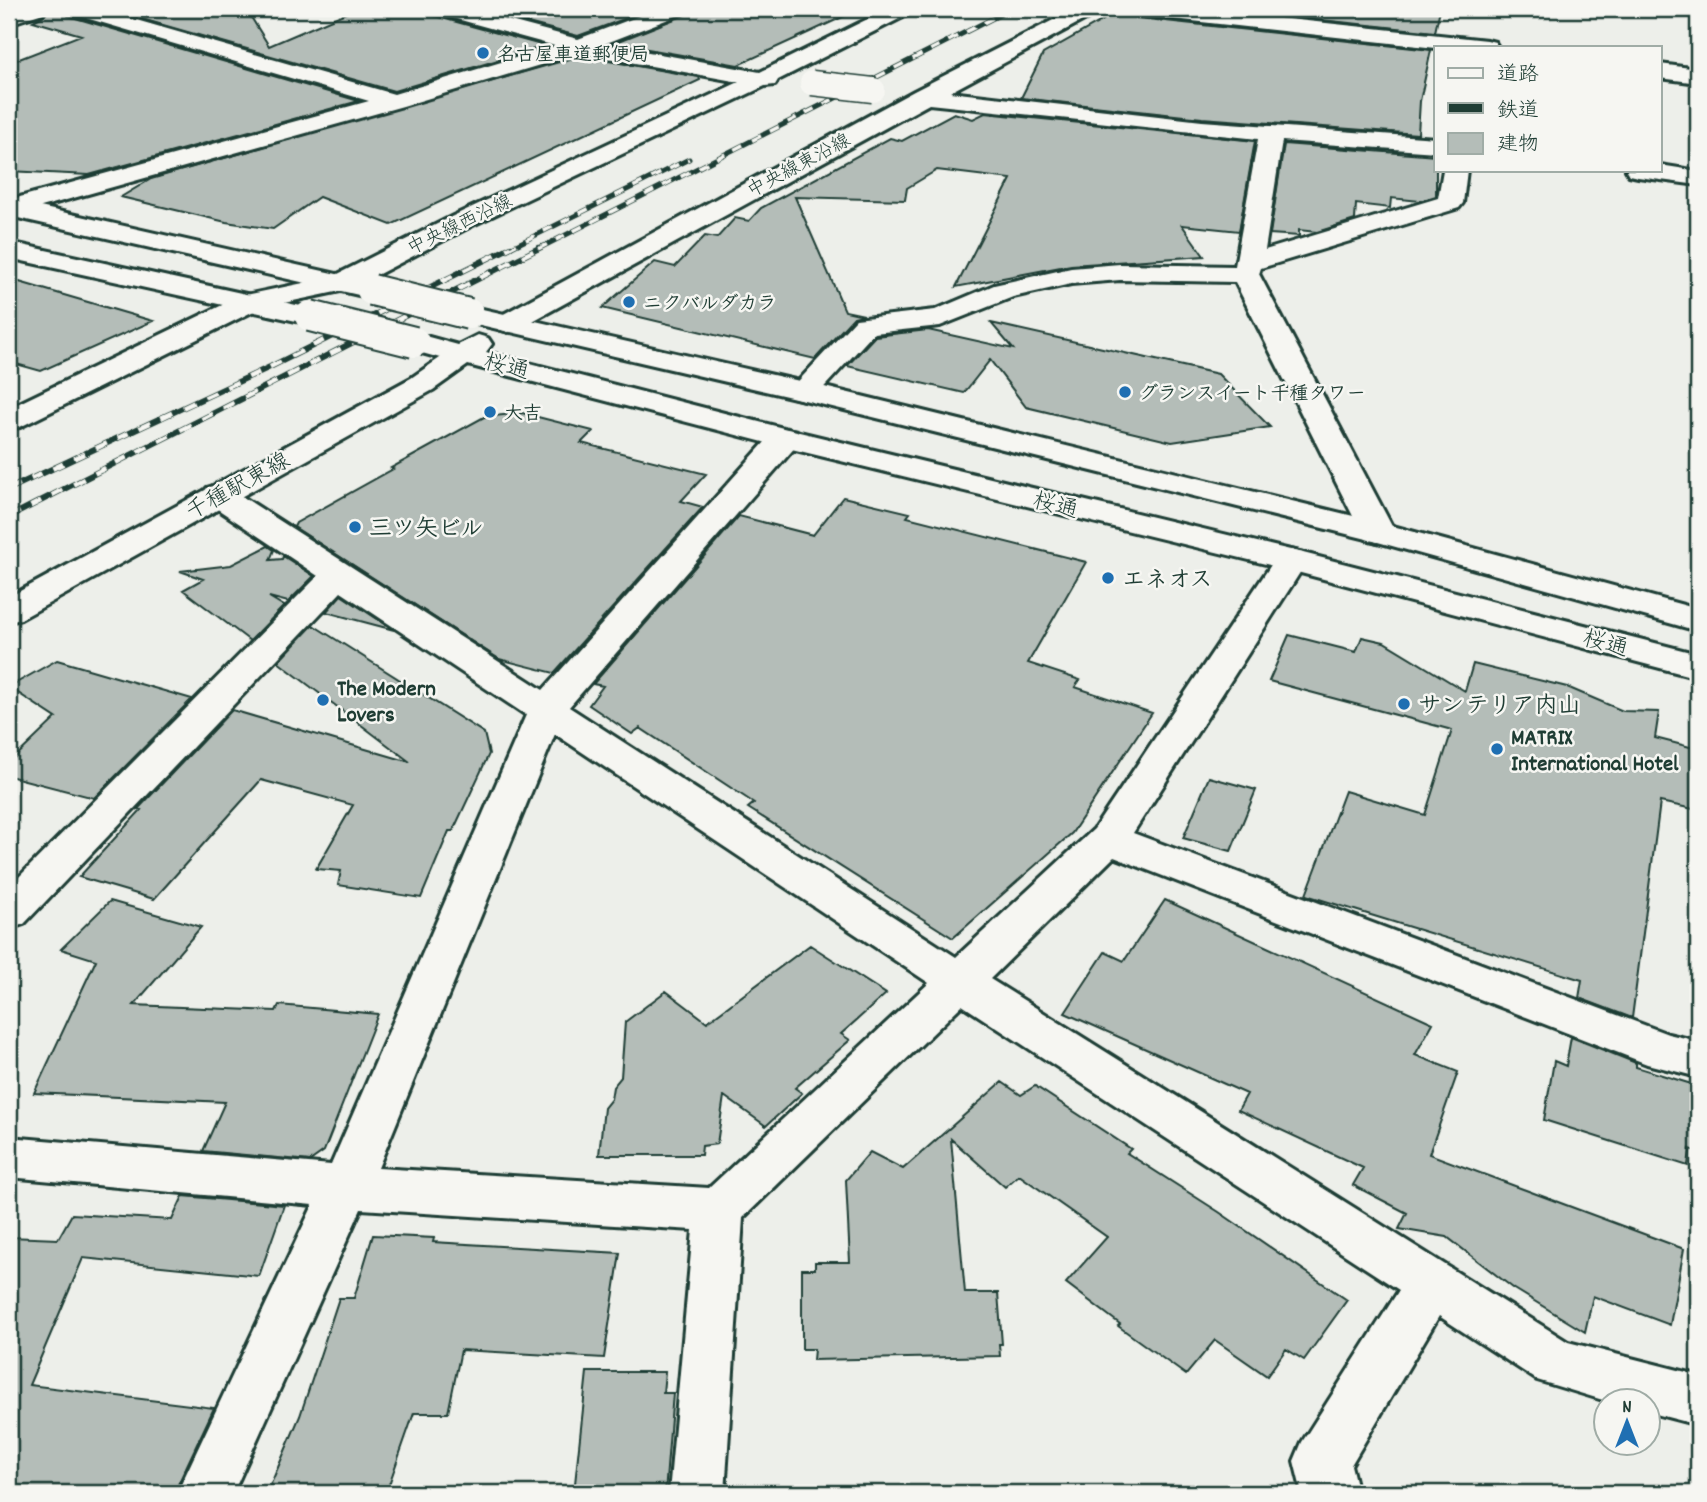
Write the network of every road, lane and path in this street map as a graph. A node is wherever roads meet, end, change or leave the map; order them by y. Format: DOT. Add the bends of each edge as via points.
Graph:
graph roads {
  1 [pos="36,9"];
  2 [pos="76,9"];
  3 [pos="447,9"];
  4 [pos="677,9"];
  5 [pos="904,9"];
  6 [pos="1090,9"];
  7 [pos="1138,9"];
  8 [pos="9,18"];
  9 [pos="1449,20"];
  10 [pos="1445,44"];
  11 [pos="579,46"];
  12 [pos="1473,46"];
  13 [pos="1662,71"];
  14 [pos="1698,76"];
  15 [pos="763,79"];
  16 [pos="926,96"];
  17 [pos="395,101"];
  18 [pos="1271,134"];
  19 [pos="1434,140"];
  20 [pos="1455,172"];
  21 [pos="1653,172"];
  22 [pos="1698,178"];
  23 [pos="9,208"];
  24 [pos="9,250"];
  25 [pos="1247,268"];
  26 [pos="340,283"];
  27 [pos="251,302"];
  28 [pos="508,323"];
  29 [pos="464,355"];
  30 [pos="804,391"];
  31 [pos="9,420"];
  32 [pos="786,438"];
  33 [pos="218,495"];
  34 [pos="1378,532"];
  35 [pos="1291,560"];
  36 [pos="339,574"];
  37 [pos="9,611"];
  38 [pos="1698,620"];
  39 [pos="1698,666"];
  40 [pos="547,709"];
  41 [pos="1108,839"];
  42 [pos="9,913"];
  43 [pos="959,981"];
  44 [pos="1698,1059"];
  45 [pos="9,1157"];
  46 [pos="346,1187"];
  47 [pos="719,1210"];
  48 [pos="1432,1282"];
  49 [pos="1698,1400"];
  50 [pos="205,1493"];
  51 [pos="697,1493"];
  52 [pos="1330,1493"];
  1 -- 8 [label="street"];
  2 -- 17 [label="street"];
  3 -- 11 [label="street"];
  4 -- 11 [label="street"];
  5 -- 15 [label="street, 中央線西沿線"];
  6 -- 16 [label="street, 中央線東沿線"];
  7 -- 10 [label="street"];
  9 -- 10 [label="street"];
  10 -- 12 [label="street"];
  11 -- 15 [label="street"];
  11 -- 17 [label="street"];
  13 -- 14 [label="street"];
  15 -- 16 [label="street, bridge"];
  15 -- 26 [label="street, 中央線西沿線"];
  16 -- 18 [label="street"];
  16 -- 28 [label="street, 中央線東沿線"];
  17 -- 23 [label="street"];
  18 -- 19 [label="street"];
  18 -- 25 [label="street"];
  20 -- 25 [label="street" via="1450,203"];
  21 -- 22 [label="street"];
  23 -- 26 [label="street"];
  24 -- 27 [label="street"];
  25 -- 30 [label="street" via="1071,276 1003,291 940,318 866,325"];
  25 -- 34 [label="street"];
  26 -- 27 [label="street, 中央線西沿線"];
  26 -- 28 [label="street, 桜通, bridge"];
  27 -- 29 [label="street, 桜通, bridge"];
  27 -- 31 [label="street, 中央線西沿線"];
  28 -- 29 [label="street, 中央線東沿線"];
  28 -- 30 [label="street, 桜通"];
  29 -- 32 [label="street, 桜通"];
  29 -- 33 [label="street, 千種駅東線" via="422,384"];
  30 -- 34 [label="street, 桜通"];
  32 -- 35 [label="street, 桜通"];
  32 -- 40 [label="street"];
  33 -- 36 [label="street"];
  33 -- 37 [label="street, 千種駅東線"];
  34 -- 38 [label="street, 桜通"];
  35 -- 39 [label="street, 桜通"];
  35 -- 41 [label="street"];
  36 -- 40 [label="street"];
  36 -- 42 [label="street"];
  40 -- 43 [label="street"];
  40 -- 46 [label="street"];
  41 -- 43 [label="street"];
  41 -- 44 [label="street" via="1663,1051"];
  43 -- 47 [label="street"];
  43 -- 48 [label="street"];
  45 -- 46 [label="street"];
  46 -- 47 [label="street"];
  46 -- 50 [label="street"];
  47 -- 51 [label="street"];
  48 -- 49 [label="street" via="1556,1363"];
  48 -- 52 [label="street" via="1322,1461"];
}
